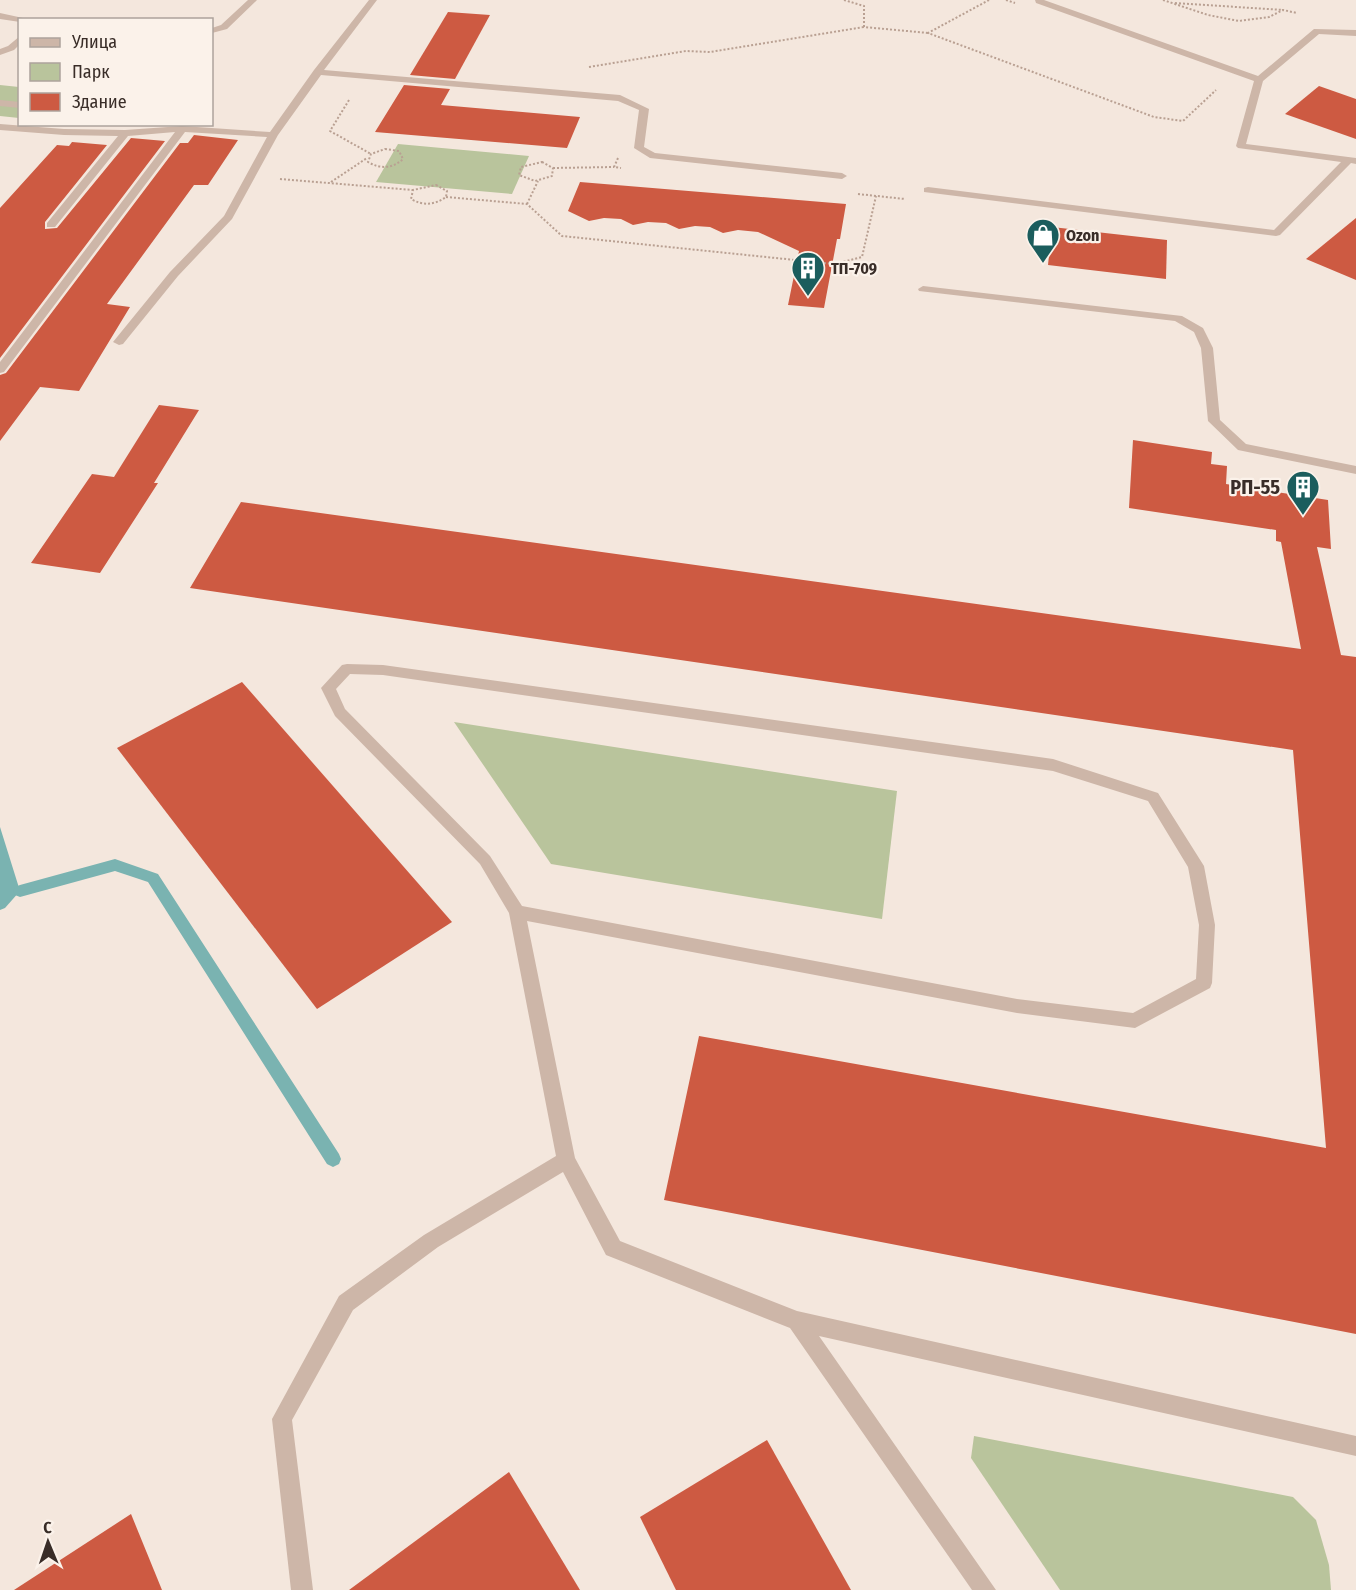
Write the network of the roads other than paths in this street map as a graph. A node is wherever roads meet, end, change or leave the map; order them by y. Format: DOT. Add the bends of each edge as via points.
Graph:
graph roads {
  1 [pos="253,0"];
  2 [pos="373,0"];
  3 [pos="1039,2"];
  4 [pos="0,16"];
  5 [pos="18,20"];
  6 [pos="213,31"];
  7 [pos="1356,33"];
  8 [pos="18,41"];
  9 [pos="0,52"];
  10 [pos="317,72"];
  11 [pos="1259,80"];
  12 [pos="0,103"];
  13 [pos="18,105"];
  14 [pos="0,127"];
  15 [pos="182,129"];
  16 [pos="125,133"];
  17 [pos="273,135"];
  18 [pos="1352,161"];
  19 [pos="842,176"];
  20 [pos="928,190"];
  21 [pos="51,225"];
  22 [pos="923,290"];
  23 [pos="119,342"];
  24 [pos="0,370"];
  25 [pos="1356,470"];
  26 [pos="517,912"];
  27 [pos="566,1160"];
  28 [pos="797,1321"];
  29 [pos="1356,1446"];
  30 [pos="302,1590"];
  31 [pos="985,1590"];
  1 -- 6 [label="lane" via="224,27"];
  2 -- 10 [label="lane"];
  3 -- 11 [label="lane"];
  4 -- 5 [label="lane"];
  7 -- 11 [label="lane" via="1317,31"];
  8 -- 9 [label="lane"];
  10 -- 17 [label="lane"];
  10 -- 19 [label="lane" via="620,98 644,108 639,148 653,156"];
  11 -- 18 [label="lane" via="1240,146"];
  12 -- 13 [label="lane"];
  14 -- 16 [label="lane"];
  15 -- 16 [label="lane"];
  15 -- 17 [label="lane"];
  15 -- 24 [label="lane"];
  16 -- 21 [label="lane"];
  17 -- 23 [label="lane" via="228,217 174,274"];
  18 -- 20 [label="lane" via="1276,233"];
  22 -- 25 [label="lane" via="1178,318 1199,330 1207,348 1214,421 1242,447"];
  26 -- 26 [label="lane" via="485,860 340,712 328,688 347,669 394,671 1053,765 1153,797 1196,866 1207,925 1204,983 1135,1021 1017,1006"];
  26 -- 27 [label="lane"];
  27 -- 28 [label="lane" via="613,1248"];
  27 -- 30 [label="lane" via="431,1241 346,1303 282,1419"];
  28 -- 29 [label="lane"];
  28 -- 31 [label="lane"];
}
